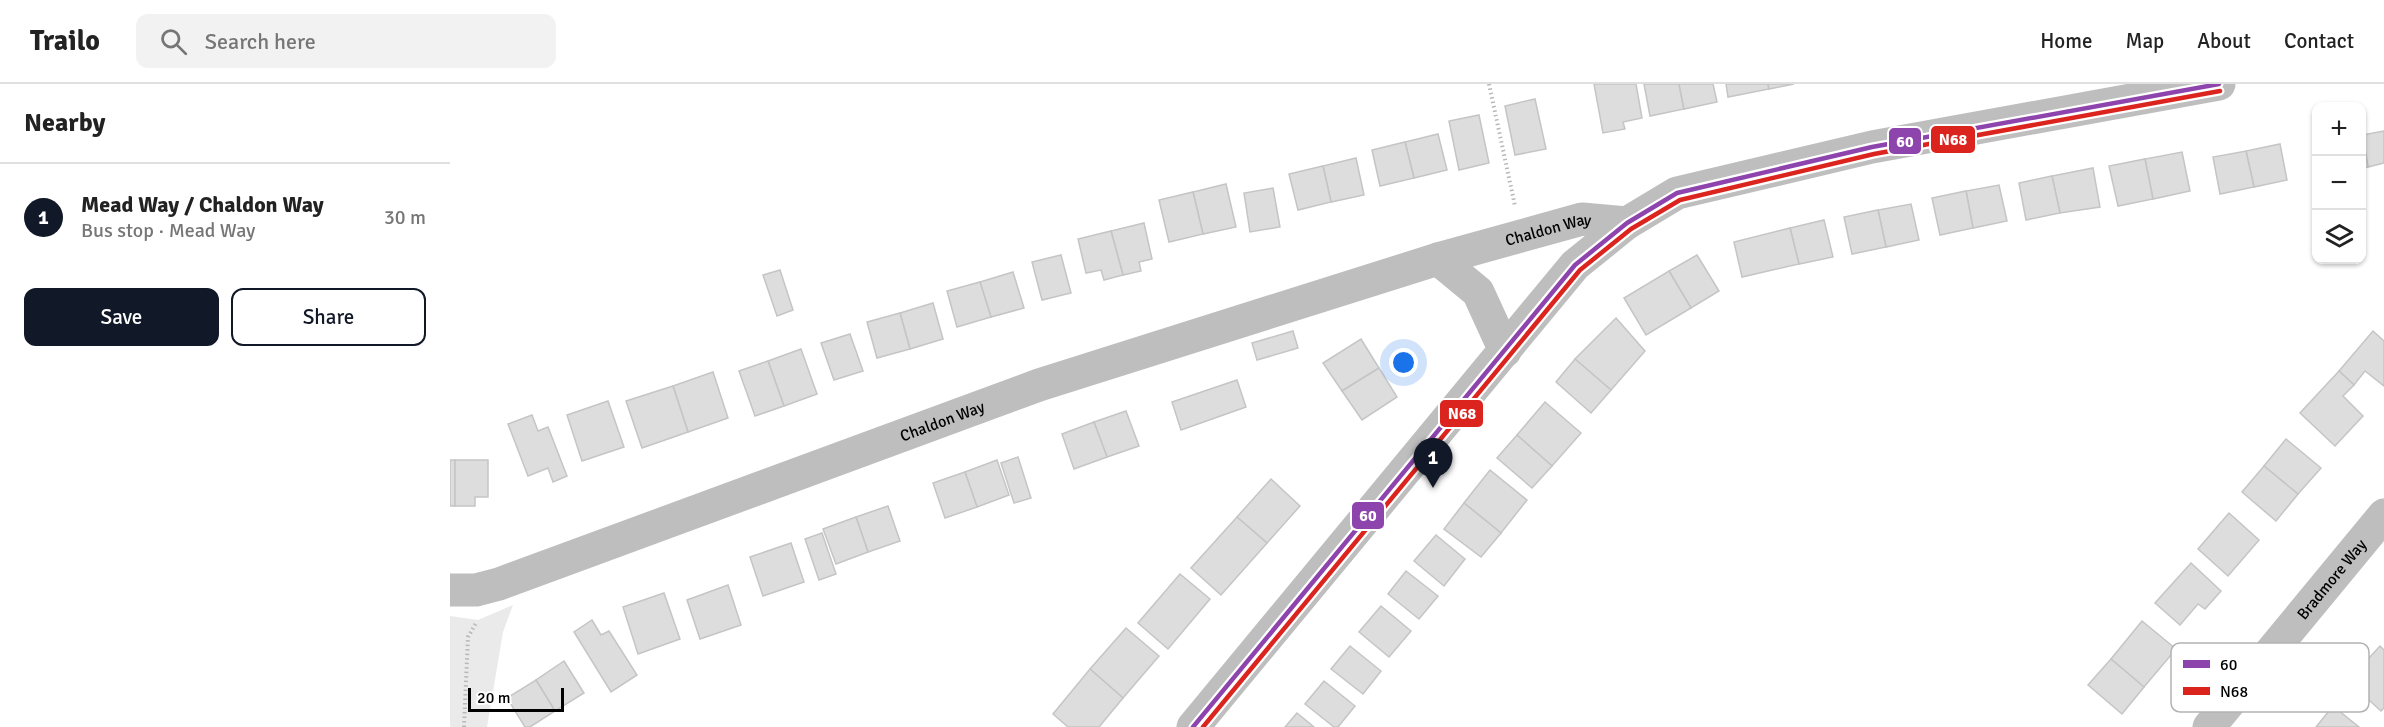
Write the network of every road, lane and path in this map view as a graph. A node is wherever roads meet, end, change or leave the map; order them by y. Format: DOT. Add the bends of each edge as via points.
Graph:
graph roads {
  1 [pos="1489,84"];
  2 [pos="2219,84"];
  3 [pos="1627,223"];
  4 [pos="1521,236"];
  5 [pos="1438,259"];
  6 [pos="1505,351"];
  7 [pos="2384,515"];
  8 [pos="463,590"];
  9 [pos="2278,643"];
  10 [pos="2221,712"];
  11 [pos="464,727"];
  12 [pos="1193,727"];
  13 [pos="2209,727"];
  1 -- 4 [label="path"];
  2 -- 3 [label="street" via="1872,147 1677,192"];
  3 -- 4 [label="street, Chaldon Way" via="1582,219"];
  3 -- 6 [label="street" via="1575,265"];
  4 -- 5 [label="street, Chaldon Way"];
  5 -- 6 [label="street" via="1478,292"];
  5 -- 8 [label="street, Chaldon Way" via="1039,385"];
  6 -- 12 [label="street"];
  7 -- 9 [label="street, Bradmore Way"];
  8 -- 11 [label="path" via="478,620 468,637"];
  10 -- 13 [label="street, Bradmore Way"];
}
